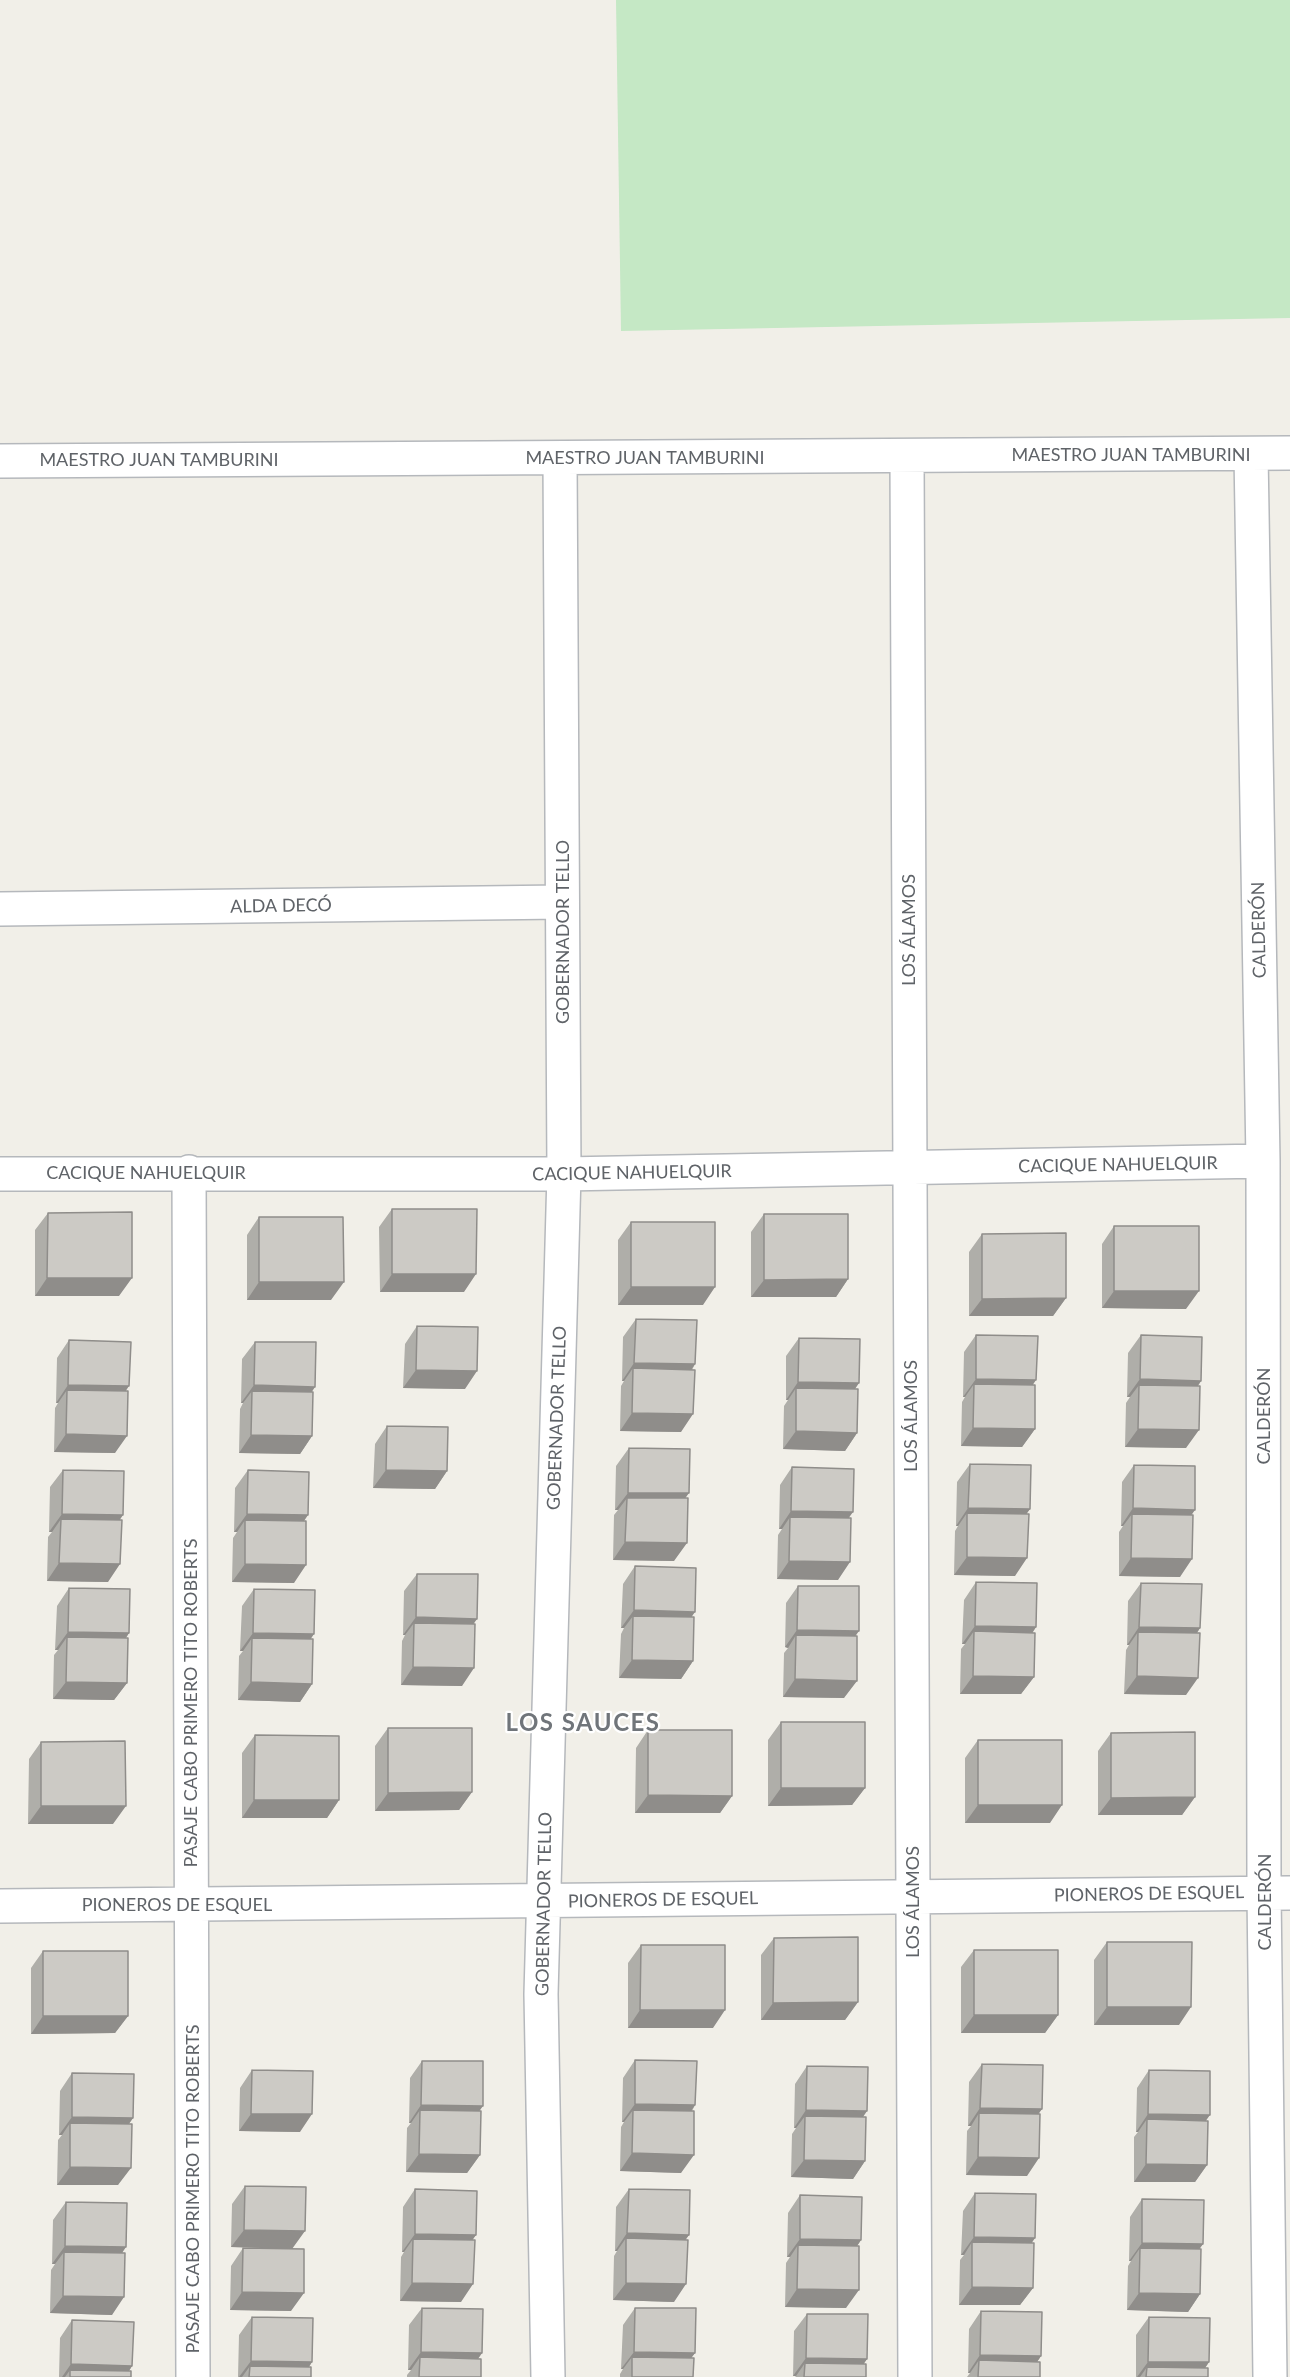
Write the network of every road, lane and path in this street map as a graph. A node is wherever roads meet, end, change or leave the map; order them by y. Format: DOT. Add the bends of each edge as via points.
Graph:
graph roads {
  1 [pos="1290,453"];
  2 [pos="1251,454"];
  3 [pos="907,456"];
  4 [pos="560,458"];
  5 [pos="0,461"];
  6 [pos="562,902"];
  7 [pos="0,909"];
  8 [pos="1263,1161"];
  9 [pos="910,1169"];
  10 [pos="189,1172"];
  11 [pos="0,1174"];
  12 [pos="564,1174"];
  13 [pos="1277,1893"];
  14 [pos="913,1896"];
  15 [pos="543,1901"];
  16 [pos="192,1905"];
  17 [pos="0,1906"];
  18 [pos="193,2377"];
  19 [pos="548,2377"];
  20 [pos="915,2377"];
  21 [pos="1270,2377"];
  1 -- 2 [label="street, MAESTRO JUAN TAMBURINI"];
  2 -- 3 [label="street, MAESTRO JUAN TAMBURINI"];
  2 -- 8 [label="street, CALDERÓN"];
  3 -- 4 [label="street, MAESTRO JUAN TAMBURINI"];
  3 -- 9 [label="street, LOS ÁLAMOS"];
  4 -- 5 [label="street, MAESTRO JUAN TAMBURINI"];
  4 -- 6 [label="street, GOBERNADOR TELLO"];
  6 -- 7 [label="street, ALDA DECÓ"];
  6 -- 12 [label="street, GOBERNADOR TELLO"];
  8 -- 9 [label="street, CACIQUE NAHUELQUIR"];
  8 -- 13 [label="street, CALDERÓN"];
  9 -- 12 [label="street, CACIQUE NAHUELQUIR"];
  9 -- 14 [label="street, LOS ÁLAMOS"];
  10 -- 11 [label="street, CACIQUE NAHUELQUIR"];
  10 -- 12 [label="street, CACIQUE NAHUELQUIR"];
  10 -- 16 [label="street, PASAJE CABO PRIMERO TITO ROBERTS"];
  12 -- 15 [label="street, GOBERNADOR TELLO"];
  13 -- 14 [label="street, PIONEROS DE ESQUEL"];
  13 -- 21 [label="street, CALDERÓN"];
  14 -- 15 [label="street, PIONEROS DE ESQUEL"];
  14 -- 20 [label="street, LOS ÁLAMOS"];
  15 -- 16 [label="street, PIONEROS DE ESQUEL"];
  15 -- 19 [label="street, GOBERNADOR TELLO"];
  16 -- 17 [label="street, PIONEROS DE ESQUEL"];
  16 -- 18 [label="street, PASAJE CABO PRIMERO TITO ROBERTS"];
}
